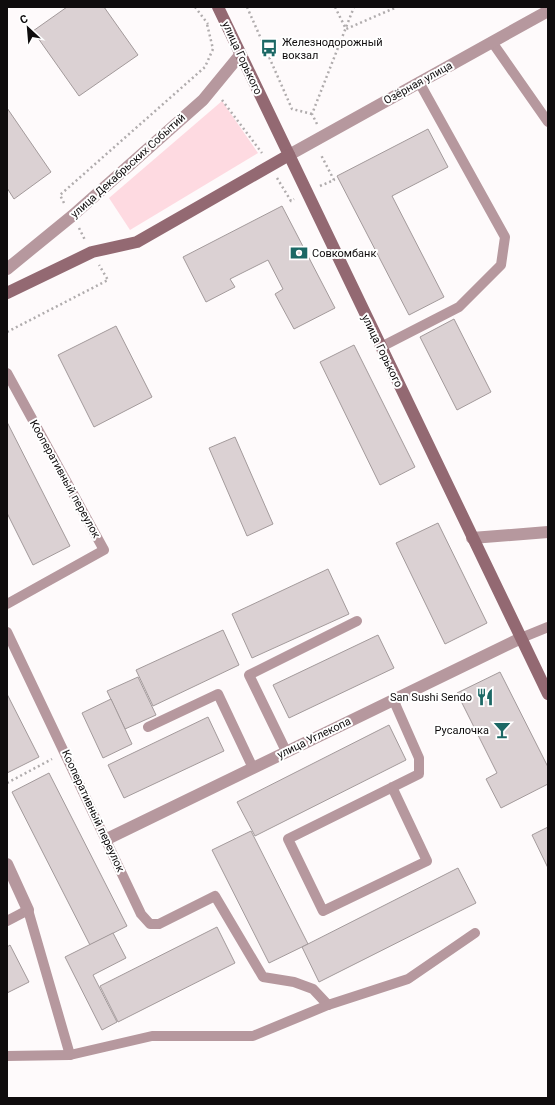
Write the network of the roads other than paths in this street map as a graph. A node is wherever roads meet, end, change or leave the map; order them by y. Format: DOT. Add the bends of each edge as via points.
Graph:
graph roads {
  1 [pos="218,7"];
  2 [pos="548,11"];
  3 [pos="492,42"];
  4 [pos="240,55"];
  5 [pos="419,82"];
  6 [pos="548,122"];
  7 [pos="289,155"];
  8 [pos="7,269"];
  9 [pos="7,294"];
  10 [pos="381,347"];
  11 [pos="7,373"];
  12 [pos="548,532"];
  13 [pos="472,538"];
  14 [pos="7,604"];
  15 [pos="357,622"];
  16 [pos="548,627"];
  17 [pos="7,632"];
  18 [pos="521,638"];
  19 [pos="548,694"];
  20 [pos="393,699"];
  21 [pos="148,727"];
  22 [pos="286,751"];
  23 [pos="253,768"];
  24 [pos="392,787"];
  25 [pos="107,839"];
  26 [pos="7,864"];
  27 [pos="28,910"];
  28 [pos="7,921"];
  29 [pos="475,933"];
  30 [pos="328,1005"];
  31 [pos="70,1055"];
  32 [pos="7,1056"];
  1 -- 4 [label="street, улица Горького"];
  2 -- 3 [label="street, Озёрная улица"];
  3 -- 5 [label="street, Озёрная улица"];
  3 -- 6 [label="lane"];
  4 -- 7 [label="street, улица Горького"];
  4 -- 8 [label="street, улица Декабрьских Событий" via="203,100 72,216"];
  5 -- 7 [label="street, Озёрная улица"];
  5 -- 10 [label="lane" via="505,237 500,265 458,307"];
  7 -- 9 [label="street" via="137,242 92,252"];
  7 -- 10 [label="street, улица Горького"];
  10 -- 13 [label="street, улица Горького"];
  11 -- 14 [label="lane, Кооперативный переулок" via="104,550"];
  12 -- 13 [label="street"];
  13 -- 18 [label="street, улица Горького"];
  15 -- 22 [label="lane" via="248,674"];
  16 -- 18 [label="lane"];
  17 -- 25 [label="lane, Кооперативный переулок"];
  18 -- 19 [label="street, улица Горького"];
  18 -- 20 [label="street, улица Углекопа"];
  20 -- 22 [label="street, улица Углекопа"];
  20 -- 24 [label="lane" via="419,758 419,774"];
  21 -- 23 [label="lane" via="218,694"];
  22 -- 23 [label="street, улица Углекопа"];
  23 -- 25 [label="street, улица Углекопа"];
  24 -- 24 [label="lane" via="288,839 323,911 427,861"];
  25 -- 30 [label="lane, Кооперативный переулок" via="141,914 150,924 159,924 215,896 263,978 294,982 313,989"];
  26 -- 27 [label="street"];
  27 -- 28 [label="lane"];
  27 -- 31 [label="lane"];
  29 -- 30 [label="lane" via="408,979"];
  30 -- 31 [label="lane" via="253,1036 152,1036"];
  31 -- 32 [label="lane"];
}
